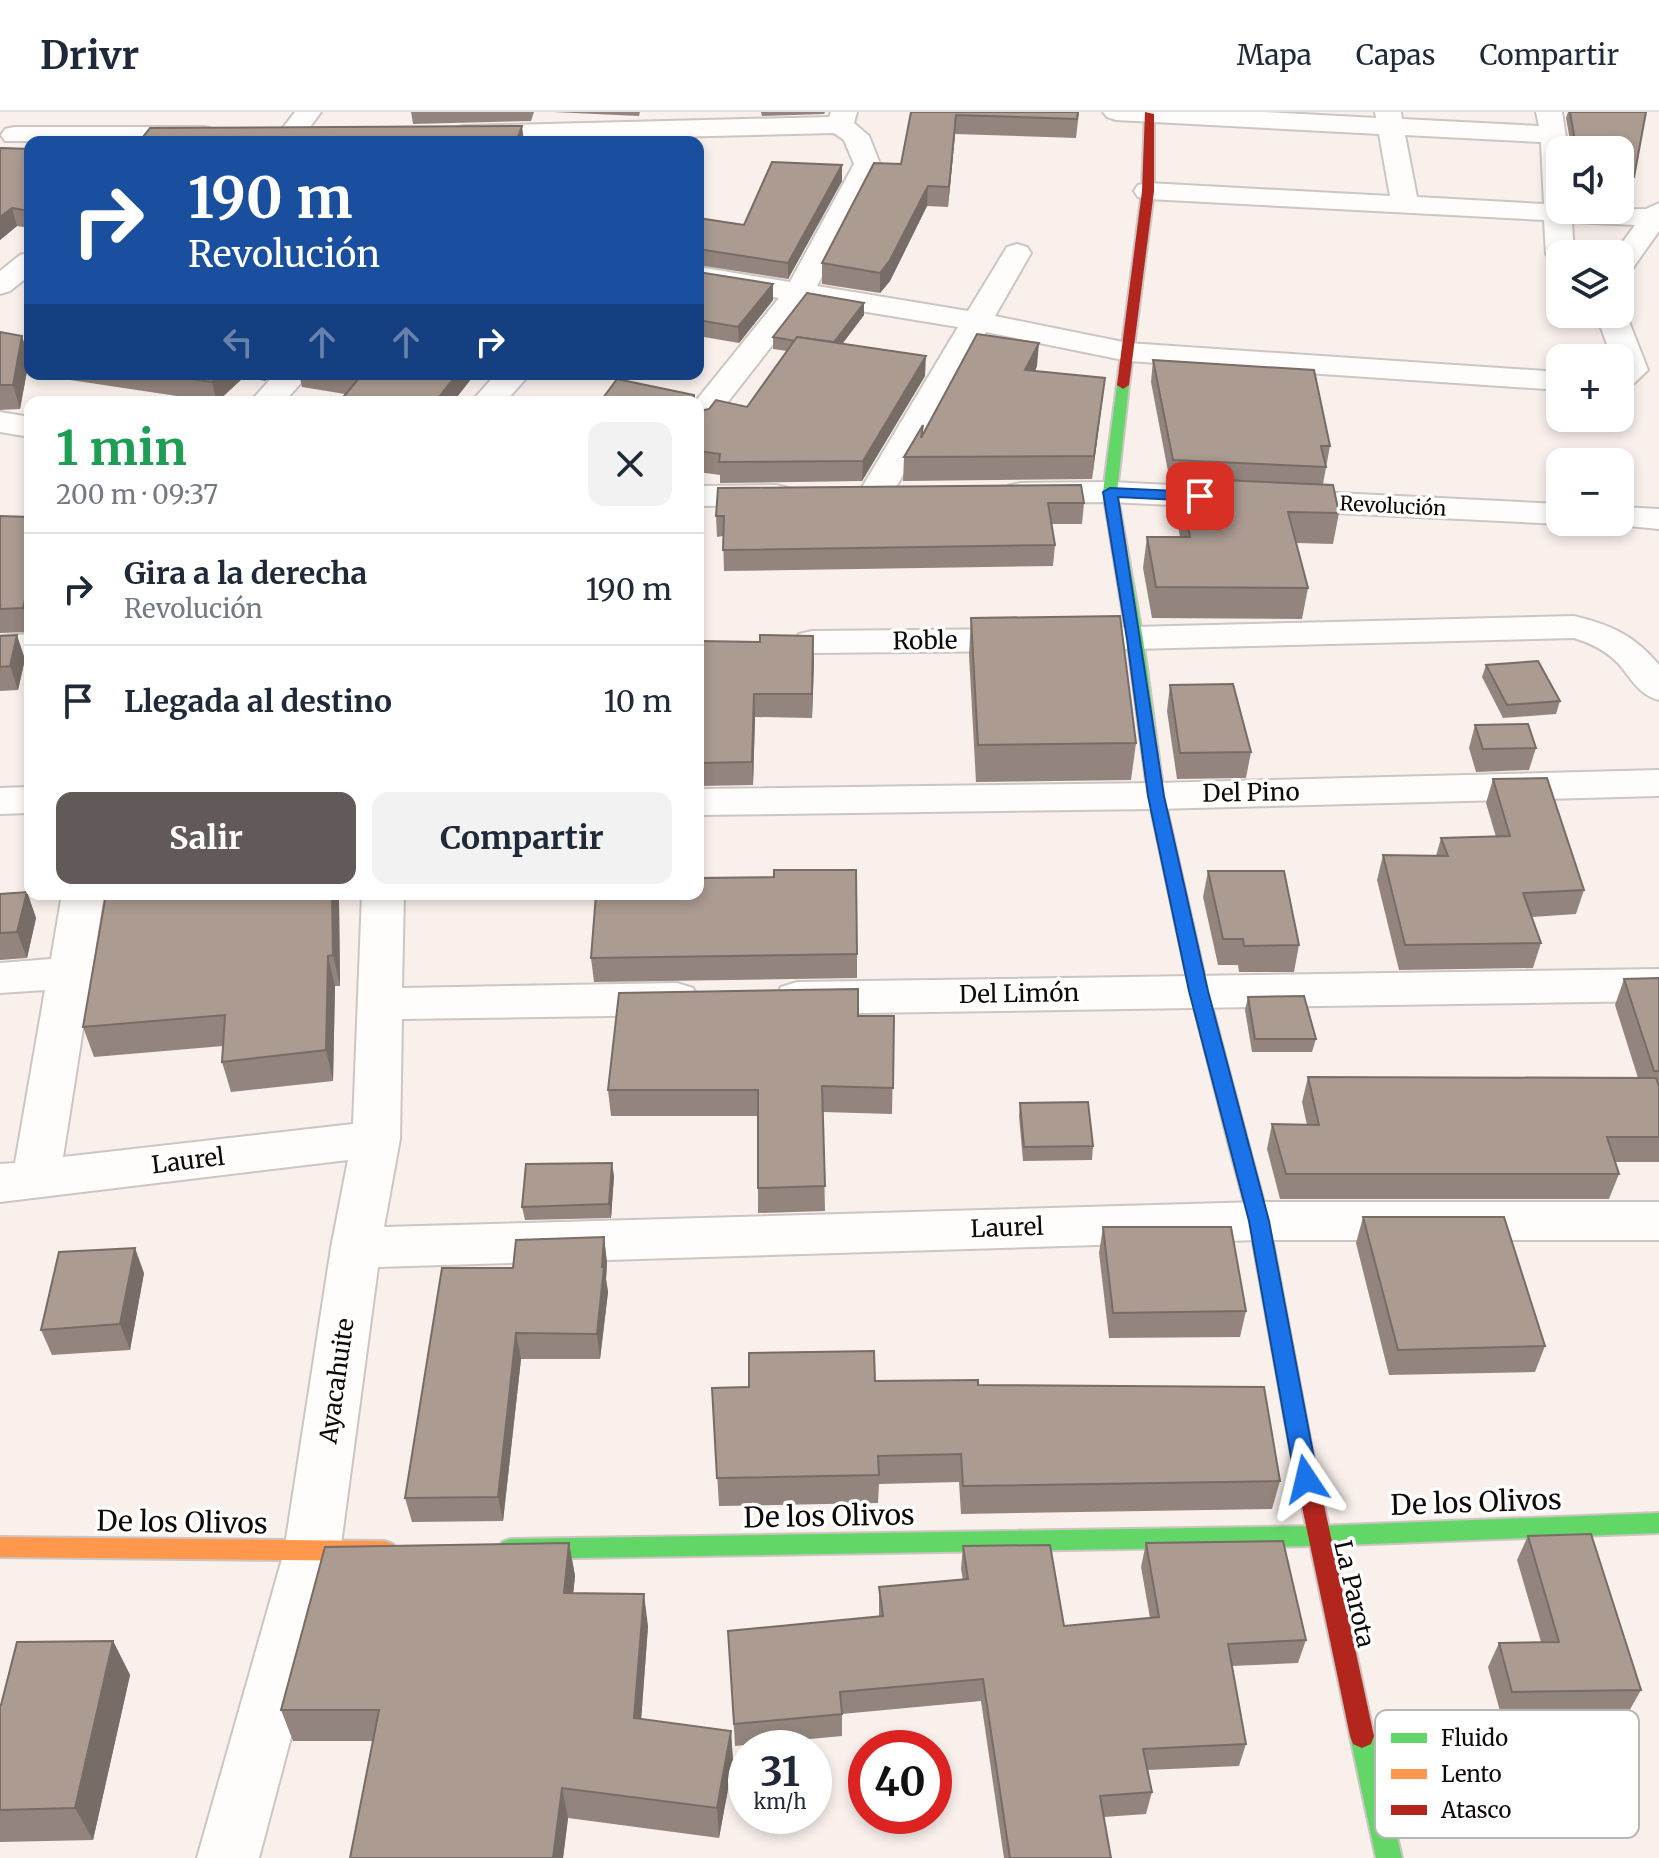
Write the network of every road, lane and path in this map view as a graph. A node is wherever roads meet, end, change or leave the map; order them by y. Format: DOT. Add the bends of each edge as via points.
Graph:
graph roads {
  1 [pos="39,112"];
  2 [pos="1116,112"];
  3 [pos="1149,114"];
  4 [pos="1192,114"];
  5 [pos="842,119"];
  6 [pos="1390,119"];
  7 [pos="658,121"];
  8 [pos="483,123"];
  9 [pos="1552,123"];
  10 [pos="312,125"];
  11 [pos="432,135"];
  12 [pos="292,136"];
  13 [pos="699,136"];
  14 [pos="704,138"];
  15 [pos="7,139"];
  16 [pos="1148,191"];
  17 [pos="1405,205"];
  18 [pos="1546,212"];
  19 [pos="1634,215"];
  20 [pos="1657,215"];
  21 [pos="1634,247"];
  22 [pos="1017,253"];
  23 [pos="24,270"];
  24 [pos="704,277"];
  25 [pos="799,292"];
  26 [pos="5,297"];
  27 [pos="977,321"];
  28 [pos="1128,352"];
  29 [pos="287,380"];
  30 [pos="508,380"];
  31 [pos="1546,380"];
  32 [pos="272,396"];
  33 [pos="493,396"];
  34 [pos="704,411"];
  35 [pos="0,422"];
  36 [pos="24,426"];
  37 [pos="1110,492"];
  38 [pos="985,493"];
  39 [pos="875,494"];
  40 [pos="801,495"];
  41 [pos="704,496"];
  42 [pos="1546,513"];
  43 [pos="1135,639"];
  44 [pos="812,642"];
  45 [pos="24,645"];
  46 [pos="0,647"];
  47 [pos="1659,689"];
  48 [pos="1659,783"];
  49 [pos="1156,796"];
  50 [pos="24,800"];
  51 [pos="0,801"];
  52 [pos="704,802"];
  53 [pos="82,900"];
  54 [pos="383,900"];
  55 [pos="70,973"];
  56 [pos="0,978"];
  57 [pos="1659,985"];
  58 [pos="1199,991"];
  59 [pos="757,998"];
  60 [pos="710,999"];
  61 [pos="378,1004"];
  62 [pos="376,1139"];
  63 [pos="18,1180"];
  64 [pos="1259,1221"];
  65 [pos="1659,1221"];
  66 [pos="356,1248"];
  67 [pos="1659,1523"];
  68 [pos="1317,1536"];
  69 [pos="0,1547"];
  70 [pos="487,1549"];
  71 [pos="407,1550"];
  72 [pos="312,1552"];
  73 [pos="1375,1795"];
  74 [pos="1385,1838"];
  75 [pos="228,1858"];
  76 [pos="1389,1858"];
  1 -- 15 [label="street"];
  2 -- 3 [label="street"];
  3 -- 4 [label="street"];
  3 -- 16 [label="street, La Parota"];
  4 -- 6 [label="street"];
  5 -- 14 [label="street"];
  5 -- 25 [label="street" via="867,164"];
  6 -- 9 [label="street"];
  6 -- 17 [label="street"];
  7 -- 8 [label="street"];
  7 -- 13 [label="street"];
  8 -- 11 [label="street"];
  10 -- 12 [label="street"];
  16 -- 17 [label="street"];
  16 -- 28 [label="street, La Parota"];
  17 -- 18 [label="street"];
  19 -- 20 [label="street"];
  20 -- 21 [label="street"];
  22 -- 27 [label="street"];
  23 -- 26 [label="street"];
  24 -- 25 [label="street"];
  25 -- 27 [label="street"];
  25 -- 34 [label="street"];
  27 -- 28 [label="street"];
  27 -- 39 [label="street"];
  28 -- 31 [label="street"];
  28 -- 37 [label="street, La Parota"];
  29 -- 32 [label="street"];
  30 -- 33 [label="street"];
  35 -- 36 [label="street"];
  37 -- 38 [label="street, Revolución"];
  37 -- 42 [label="street, Revolución"];
  37 -- 43 [label="street, La Parota"];
  40 -- 41 [label="street"];
  43 -- 44 [label="street, Roble"];
  43 -- 47 [label="street, Roble" via="1574,627 1603,633 1621,644"];
  43 -- 49 [label="street, La Parota"];
  45 -- 46 [label="street"];
  48 -- 49 [label="street, Del Pino"];
  49 -- 52 [label="street, Del Pino"];
  49 -- 58 [label="street, La Parota"];
  50 -- 51 [label="street"];
  53 -- 55 [label="street"];
  54 -- 61 [label="street, Ayacahuite"];
  55 -- 56 [label="street"];
  55 -- 63 [label="street"];
  57 -- 58 [label="street, Del Limón"];
  58 -- 59 [label="street, Del Limón"];
  58 -- 64 [label="street, La Parota"];
  60 -- 61 [label="street"];
  61 -- 62 [label="street, Ayacahuite"];
  62 -- 63 [label="street, Laurel"];
  62 -- 66 [label="street, Ayacahuite"];
  64 -- 65 [label="street, Laurel"];
  64 -- 66 [label="street, Laurel"];
  64 -- 68 [label="street, La Parota"];
  66 -- 72 [label="street, Ayacahuite"];
  67 -- 68 [label="street, De los Olivos"];
  68 -- 70 [label="street, De los Olivos"];
  68 -- 73 [label="street, La Parota"];
  69 -- 72 [label="street, De los Olivos"];
  71 -- 72 [label="street, De los Olivos"];
  72 -- 75 [label="street, Ayacahuite"];
  74 -- 76 [label="street, La Parota"];
}
